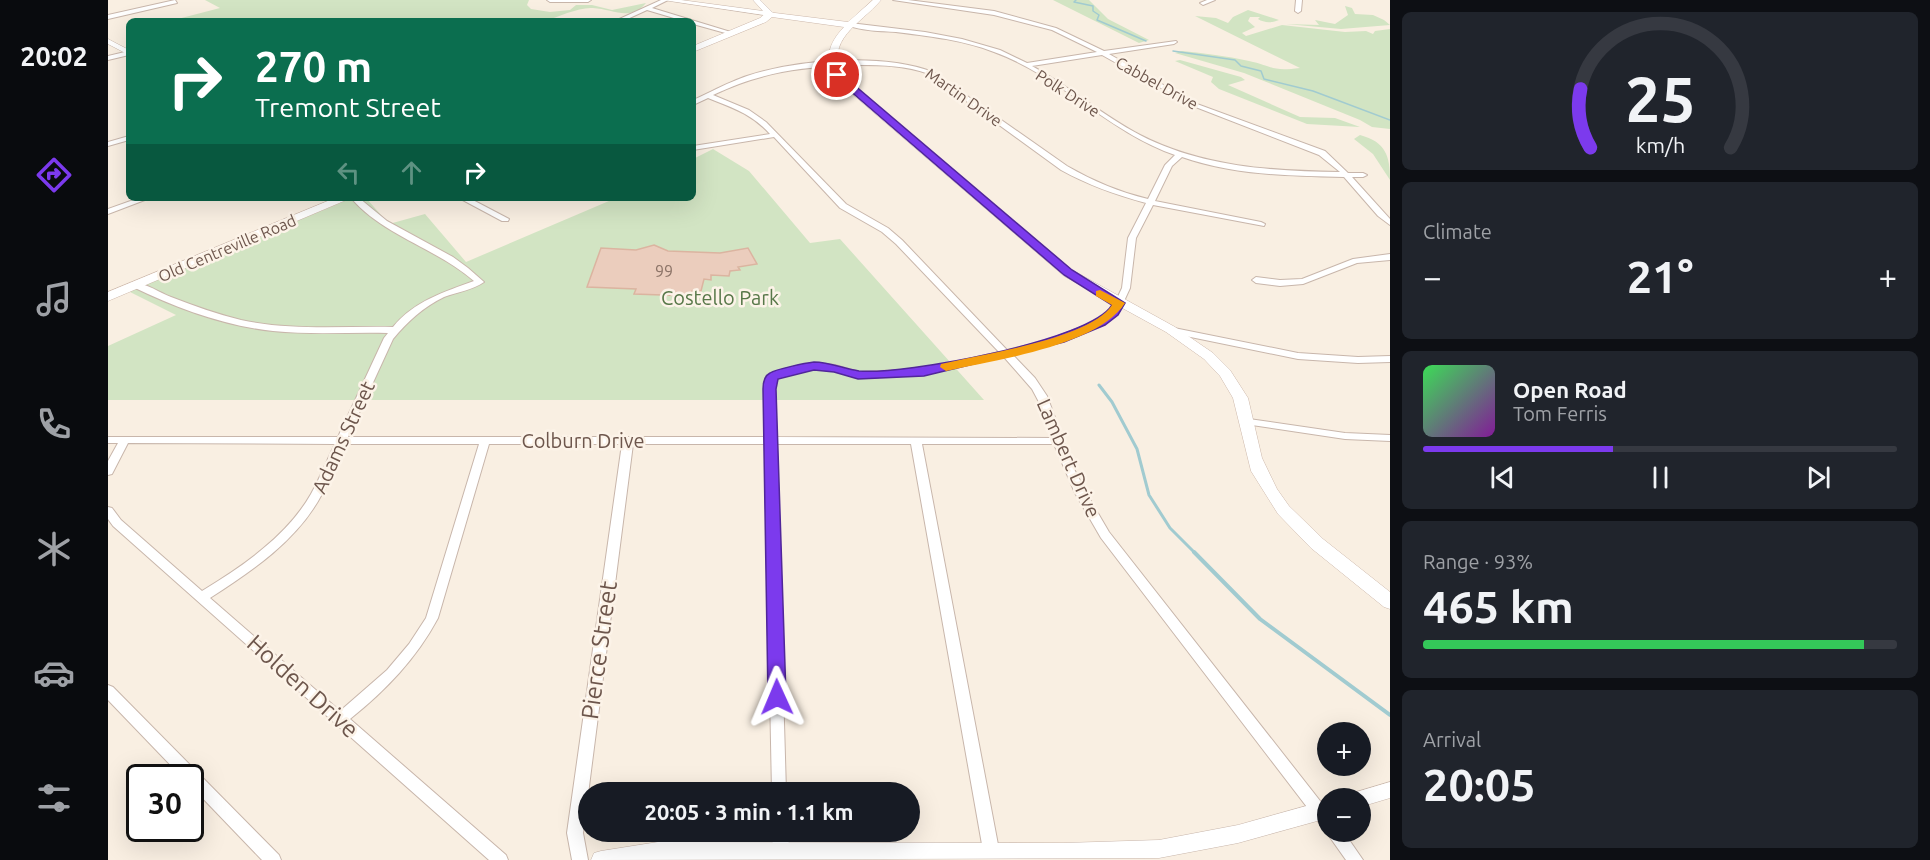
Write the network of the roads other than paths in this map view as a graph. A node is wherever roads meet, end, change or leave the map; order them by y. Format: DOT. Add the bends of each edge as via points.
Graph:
graph roads {
  1 [pos="550,0"];
  2 [pos="588,0"];
  3 [pos="666,0"];
  4 [pos="756,0"];
  5 [pos="877,0"];
  6 [pos="897,0"];
  7 [pos="966,0"];
  8 [pos="1212,0"];
  9 [pos="1299,0"];
  10 [pos="175,2"];
  11 [pos="1203,3"];
  12 [pos="963,8"];
  13 [pos="649,9"];
  14 [pos="1298,11"];
  15 [pos="770,14"];
  16 [pos="108,17"];
  17 [pos="626,18"];
  18 [pos="678,18"];
  19 [pos="696,23"];
  20 [pos="850,25"];
  21 [pos="731,33"];
  22 [pos="108,40"];
  23 [pos="1174,42"];
  24 [pos="696,48"];
  25 [pos="126,51"];
  26 [pos="1102,53"];
  27 [pos="126,54"];
  28 [pos="108,58"];
  29 [pos="832,65"];
  30 [pos="1024,65"];
  31 [pos="709,96"];
  32 [pos="696,102"];
  33 [pos="776,135"];
  34 [pos="126,139"];
  35 [pos="108,144"];
  36 [pos="696,148"];
  37 [pos="1180,155"];
  38 [pos="1345,175"];
  39 [pos="1363,175"];
  40 [pos="138,201"];
  41 [pos="338,201"];
  42 [pos="358,201"];
  43 [pos="469,201"];
  44 [pos="1150,201"];
  45 [pos="108,212"];
  46 [pos="505,219"];
  47 [pos="1390,223"];
  48 [pos="1261,224"];
  49 [pos="1390,257"];
  50 [pos="1256,280"];
  51 [pos="136,285"];
  52 [pos="108,297"];
  53 [pos="1119,303"];
  54 [pos="397,330"];
  55 [pos="1174,332"];
  56 [pos="1229,344"];
  57 [pos="1200,349"];
  58 [pos="1006,353"];
  59 [pos="1390,359"];
  60 [pos="1249,422"];
  61 [pos="1390,438"];
  62 [pos="108,440"];
  63 [pos="125,440"];
  64 [pos="340,440"];
  65 [pos="485,440"];
  66 [pos="628,440"];
  67 [pos="771,441"];
  68 [pos="916,441"];
  69 [pos="1059,441"];
  70 [pos="108,471"];
  71 [pos="108,511"];
  72 [pos="203,596"];
  73 [pos="1390,602"];
  74 [pos="108,691"];
  75 [pos="340,719"];
  76 [pos="779,782"];
  77 [pos="1390,790"];
  78 [pos="1371,796"];
  79 [pos="1317,804"];
  80 [pos="1317,816"];
  81 [pos="768,842"];
  82 [pos="803,842"];
  83 [pos="1342,842"];
  84 [pos="991,850"];
  85 [pos="273,860"];
  86 [pos="500,860"];
  87 [pos="580,860"];
  88 [pos="601,860"];
  89 [pos="1354,860"];
  1 -- 2 [label="street"];
  3 -- 13 [label="street"];
  3 -- 15 [label="street"];
  4 -- 15 [label="street"];
  5 -- 20 [label="main road"];
  6 -- 12 [label="street, Cabbel Drive"];
  7 -- 12 [label="street"];
  8 -- 11 [label="street"];
  9 -- 14 [label="street"];
  10 -- 16 [label="street"];
  12 -- 26 [label="street, Cabbel Drive" via="1045,26"];
  13 -- 17 [label="street"];
  13 -- 18 [label="street"];
  15 -- 20 [label="main road, Polk Drive"];
  15 -- 21 [label="main road"];
  19 -- 21 [label="street"];
  20 -- 29 [label="main road" via="832,46"];
  20 -- 30 [label="street, Polk Drive" via="978,45"];
  21 -- 24 [label="main road"];
  22 -- 25 [label="street"];
  23 -- 26 [label="street"];
  26 -- 30 [label="street"];
  26 -- 38 [label="street, Cabbel Drive" via="1204,108 1311,148 1331,159"];
  27 -- 28 [label="street"];
  29 -- 31 [label="street, Martin Drive" via="764,73"];
  29 -- 44 [label="street, Martin Drive" via="899,64 925,69 1078,177"];
  29 -- 53 [label="main road" via="850,89 1068,273"];
  30 -- 37 [label="street, Polk Drive" via="1130,133"];
  31 -- 32 [label="street, Martin Drive"];
  31 -- 33 [label="street, Lambert Drive" via="747,111"];
  33 -- 36 [label="street"];
  33 -- 58 [label="street, Lambert Drive" via="843,206 899,242"];
  34 -- 35 [label="street"];
  37 -- 38 [label="street, Polk Drive" via="1247,169"];
  37 -- 44 [label="street" via="1169,165"];
  38 -- 39 [label="street, Polk Drive"];
  38 -- 47 [label="street, Cabbel Drive"];
  40 -- 45 [label="street"];
  41 -- 51 [label="main road, Old Centreville Road"];
  42 -- 54 [label="street, Adams Street" via="380,222 438,251 480,282 427,303 410,314"];
  43 -- 46 [label="street"];
  44 -- 48 [label="street, Martin Drive"];
  44 -- 53 [label="street" via="1132,238 1127,284"];
  49 -- 50 [label="street" via="1356,261 1303,281"];
  51 -- 52 [label="main road, Old Centreville Road"];
  51 -- 54 [label="street" via="167,300 254,325"];
  53 -- 55 [label="main road"];
  53 -- 58 [label="street" via="1112,314 1088,329"];
  54 -- 64 [label="street, Adams Street" via="384,347"];
  55 -- 56 [label="street"];
  55 -- 57 [label="main road"];
  56 -- 57 [label="street"];
  56 -- 59 [label="street" via="1319,358"];
  57 -- 60 [label="main road" via="1236,389"];
  58 -- 67 [label="street" via="915,373 858,375 814,366 777,374 769,382"];
  58 -- 69 [label="street, Lambert Drive" via="1041,392"];
  60 -- 61 [label="street" via="1345,436"];
  60 -- 73 [label="main road" via="1256,462 1276,500 1314,540"];
  62 -- 63 [label="street, Colburn Drive"];
  63 -- 64 [label="street, Colburn Drive"];
  63 -- 70 [label="street"];
  64 -- 65 [label="street, Colburn Drive"];
  64 -- 72 [label="street, Adams Street" via="316,495 283,539 249,567"];
  65 -- 66 [label="street, Colburn Drive"];
  65 -- 75 [label="street" via="423,637 395,673"];
  66 -- 67 [label="street, Colburn Drive"];
  66 -- 87 [label="street, Pierce Street" via="575,833"];
  67 -- 68 [label="street, Colburn Drive"];
  67 -- 76 [label="street"];
  68 -- 69 [label="street, Colburn Drive"];
  68 -- 84 [label="street"];
  69 -- 79 [label="street, Lambert Drive" via="1080,494 1105,535"];
  71 -- 72 [label="street, Holden Drive"];
  72 -- 75 [label="street, Holden Drive"];
  74 -- 85 [label="street"];
  75 -- 86 [label="street, Holden Drive"];
  77 -- 78 [label="street"];
  80 -- 84 [label="street" via="1159,849"];
  81 -- 88 [label="street"];
  82 -- 84 [label="street"];
  83 -- 89 [label="street"];
}
